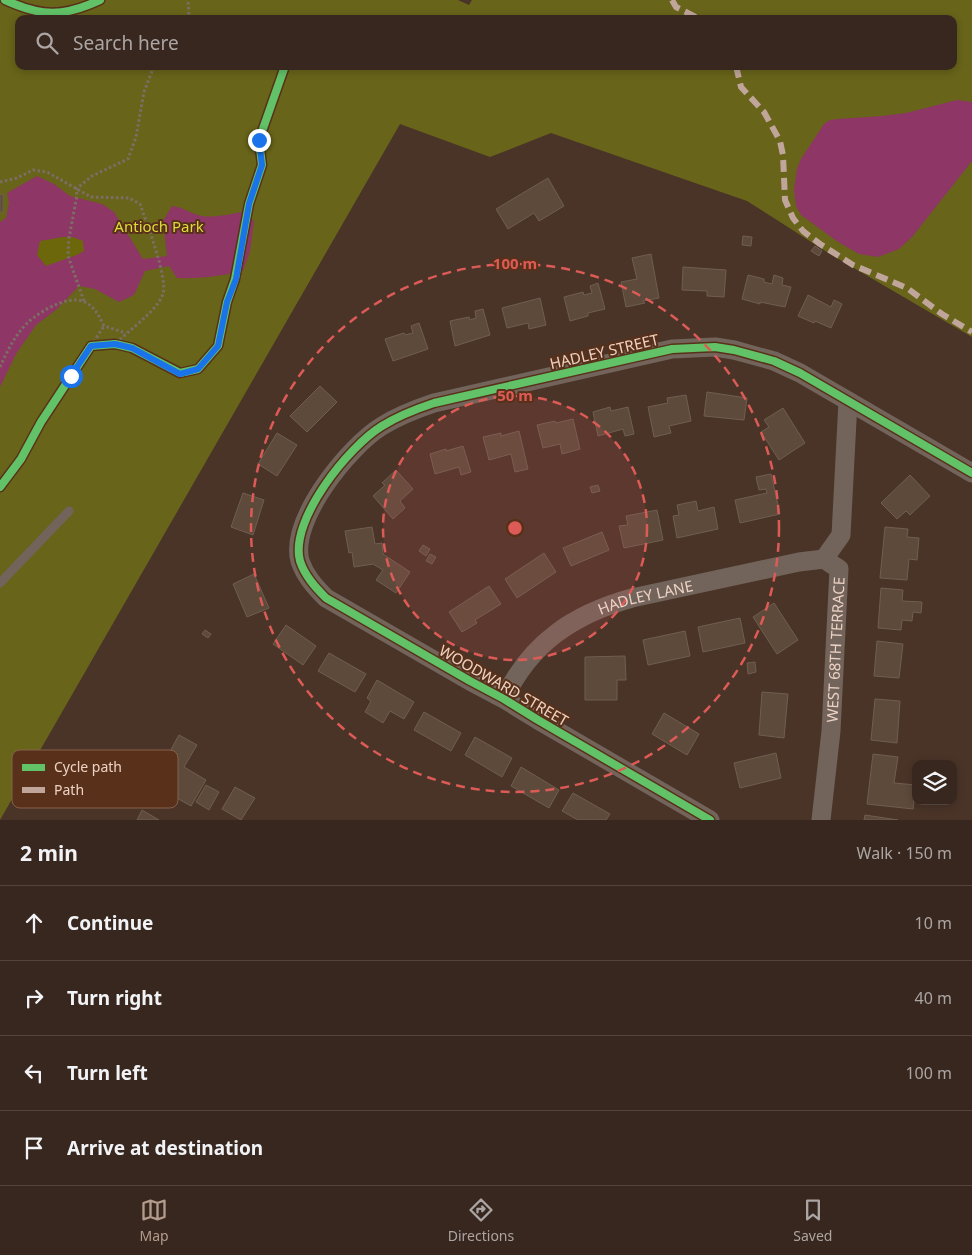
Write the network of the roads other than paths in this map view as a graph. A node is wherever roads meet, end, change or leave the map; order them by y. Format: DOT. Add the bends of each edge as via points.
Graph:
graph roads {
  1 [pos="848,401"];
  2 [pos="972,473"];
  3 [pos="69,511"];
  4 [pos="824,558"];
  5 [pos="300,560"];
  6 [pos="0,583"];
  7 [pos="504,699"];
  8 [pos="710,820"];
  9 [pos="821,820"];
  1 -- 2 [label="street, HADLEY STREET"];
  1 -- 4 [label="street, WEST 68TH TERRACE" via="841,535"];
  1 -- 5 [label="street, HADLEY STREET" via="774,361 715,347 672,349 434,403 381,426 343,461 307,516 299,539"];
  3 -- 6 [label="lane"];
  4 -- 7 [label="street, HADLEY LANE" via="611,604 561,629 533,654 514,678"];
  4 -- 9 [label="street, WEST 68TH TERRACE" via="839,569 831,731"];
  5 -- 7 [label="street, WOODWARD STREET" via="309,581 326,598"];
  7 -- 8 [label="street, WOODWARD STREET"];
}
